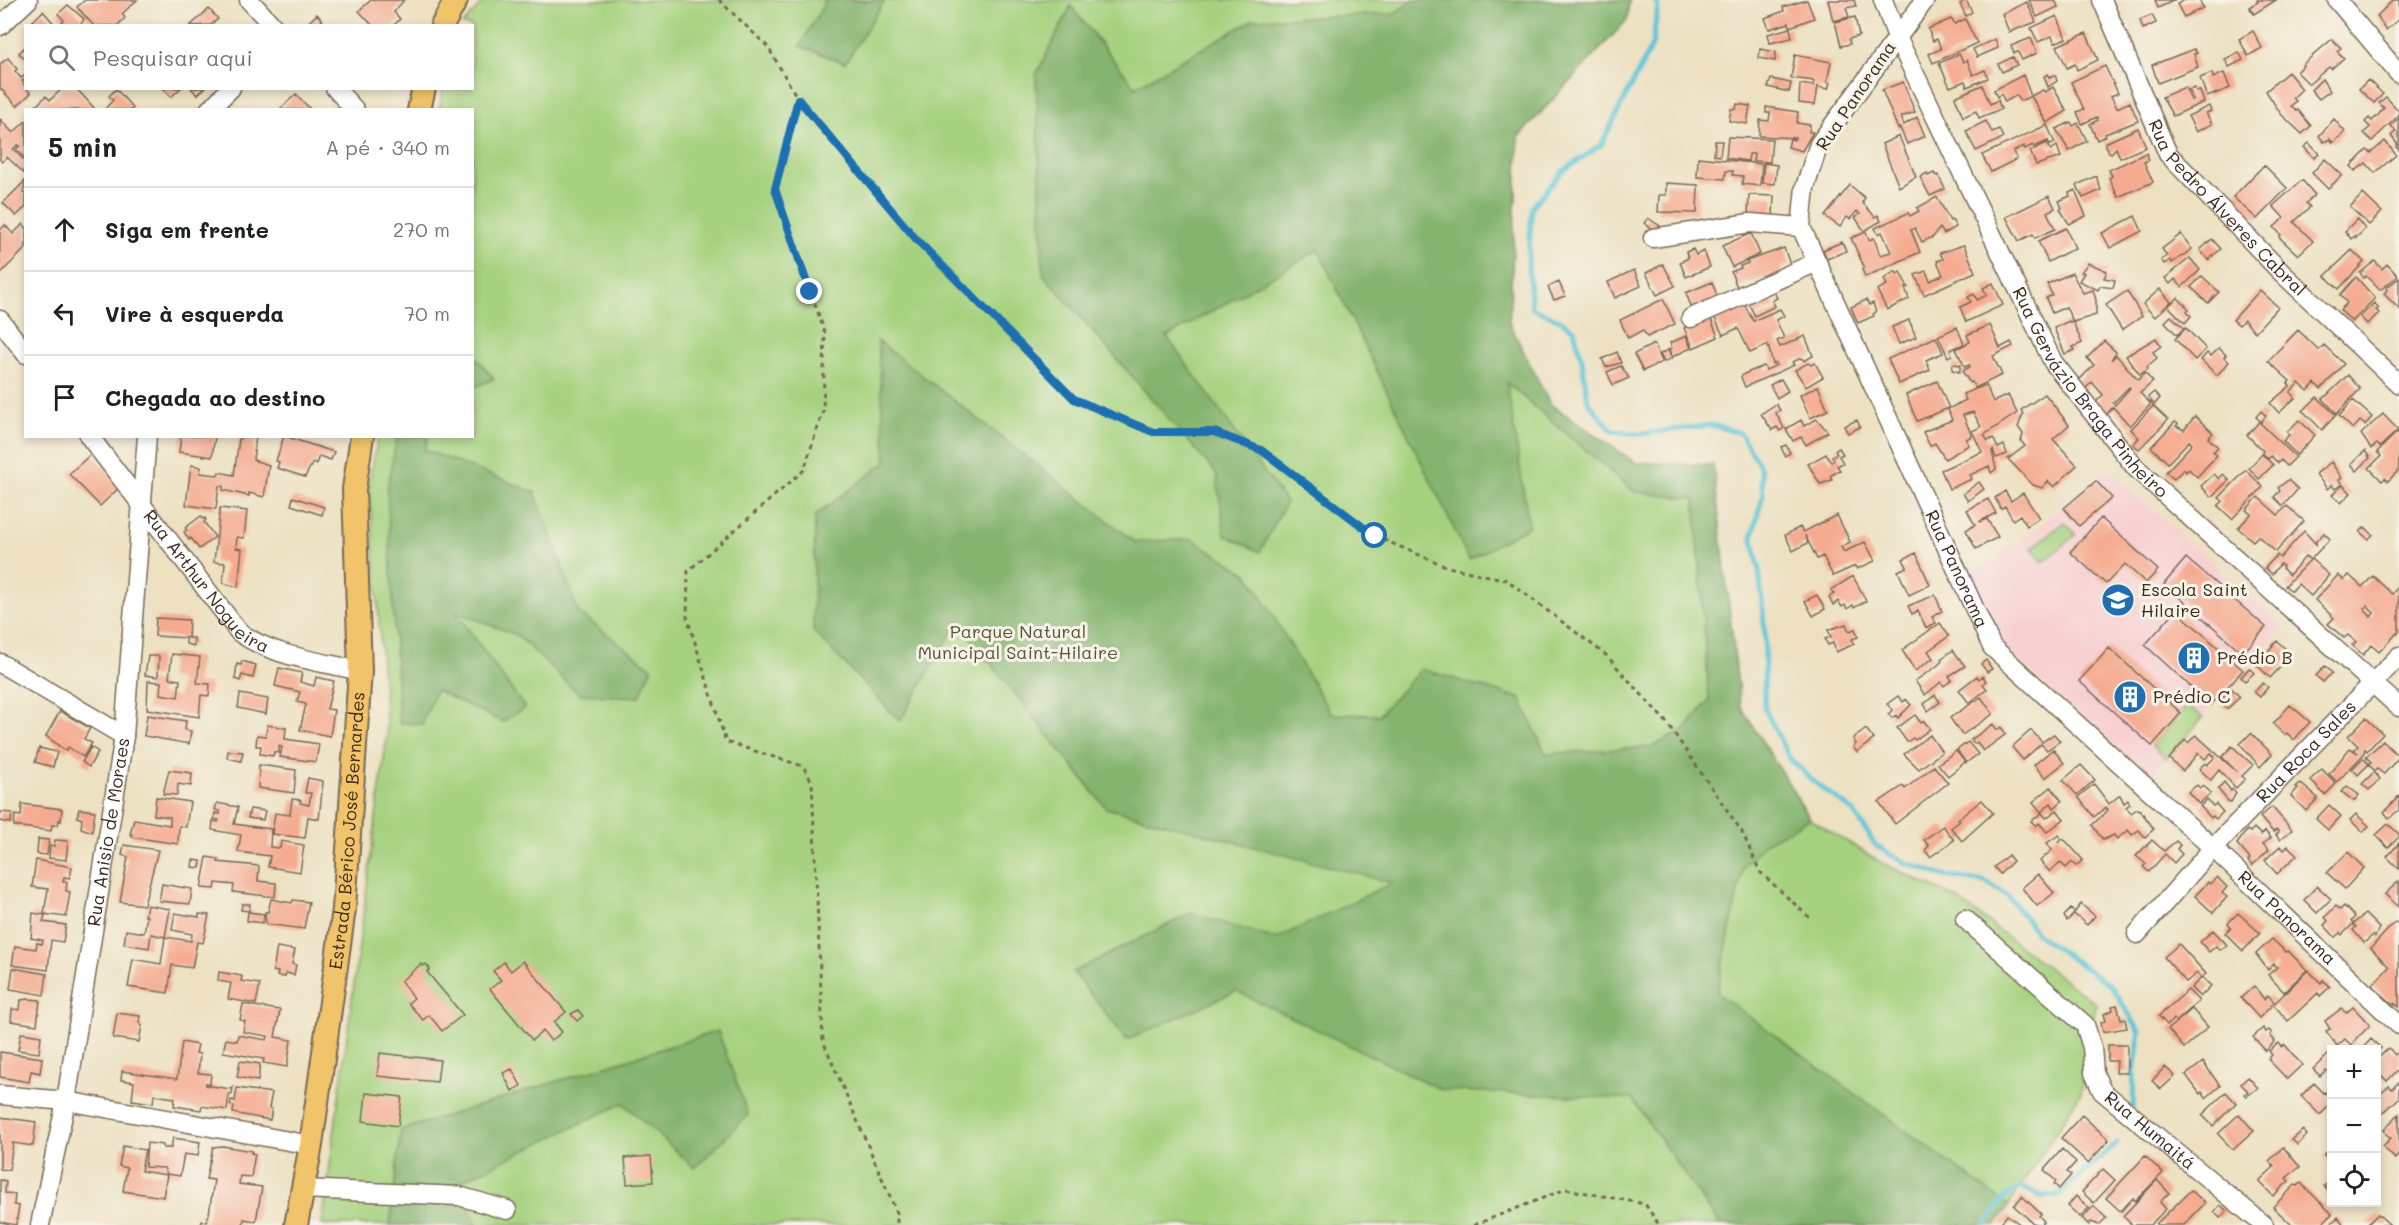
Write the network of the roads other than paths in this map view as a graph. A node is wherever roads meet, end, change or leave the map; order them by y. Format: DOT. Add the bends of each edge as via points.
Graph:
graph roads {
  1 [pos="28,0"];
  2 [pos="249,0"];
  3 [pos="456,0"];
  4 [pos="1883,0"];
  5 [pos="1925,0"];
  6 [pos="2102,0"];
  7 [pos="2337,0"];
  8 [pos="271,24"];
  9 [pos="443,24"];
  10 [pos="0,27"];
  11 [pos="1897,37"];
  12 [pos="2399,74"];
  13 [pos="229,90"];
  14 [pos="337,90"];
  15 [pos="424,90"];
  16 [pos="211,108"];
  17 [pos="354,108"];
  18 [pos="419,108"];
  19 [pos="1802,227"];
  20 [pos="1653,238"];
  21 [pos="1817,262"];
  22 [pos="1691,318"];
  23 [pos="0,320"];
  24 [pos="24,351"];
  25 [pos="2399,384"];
  26 [pos="91,438"];
  27 [pos="147,438"];
  28 [pos="362,438"];
  29 [pos="141,504"];
  30 [pos="2399,656"];
  31 [pos="0,663"];
  32 [pos="360,671"];
  33 [pos="2373,683"];
  34 [pos="2399,707"];
  35 [pos="124,736"];
  36 [pos="2213,848"];
  37 [pos="1965,919"];
  38 [pos="2137,934"];
  39 [pos="2399,1026"];
  40 [pos="0,1095"];
  41 [pos="66,1101"];
  42 [pos="311,1145"];
  43 [pos="303,1189"];
  44 [pos="507,1210"];
  45 [pos="40,1225"];
  46 [pos="296,1225"];
  47 [pos="2264,1225"];
  1 -- 10 [label="street"];
  2 -- 8 [label="street"];
  3 -- 9 [label="main road"];
  4 -- 11 [label="street, Rua Gervázio Braga Pinheiro"];
  5 -- 11 [label="street, Rua Panorama"];
  6 -- 25 [label="street, Rua Pedro Álveres Cabral" via="2168,154 2280,271"];
  7 -- 12 [label="street"];
  11 -- 19 [label="street, Rua Panorama" via="1819,144 1805,187"];
  11 -- 33 [label="street, Rua Gervázio Braga Pinheiro" via="2053,362 2136,468"];
  13 -- 16 [label="street"];
  14 -- 17 [label="street"];
  15 -- 18 [label="main road"];
  19 -- 20 [label="street" via="1750,223"];
  19 -- 21 [label="street, Rua Panorama"];
  21 -- 22 [label="street"];
  21 -- 36 [label="street, Rua Panorama" via="1992,647"];
  23 -- 24 [label="street"];
  26 -- 29 [label="street, Rua Arthur Nogueira"];
  27 -- 29 [label="street, Rua Anisio de Moraes"];
  28 -- 32 [label="main road, Estrada Bérico José Bernardes" via="354,489"];
  29 -- 32 [label="street, Rua Arthur Nogueira" via="239,632 275,651"];
  29 -- 35 [label="street, Rua Anisio de Moraes"];
  30 -- 33 [label="street, Rua Roca Sales"];
  31 -- 35 [label="street"];
  32 -- 42 [label="main road, Estrada Bérico José Bernardes" via="344,909"];
  33 -- 34 [label="street, Rua Gervázio Braga Pinheiro"];
  33 -- 36 [label="street, Rua Roca Sales"];
  35 -- 41 [label="street, Rua Anisio de Moraes"];
  36 -- 38 [label="street, Rua Roca Sales"];
  36 -- 39 [label="street, Rua Panorama"];
  37 -- 47 [label="street, Rua Humaitá" via="2085,1025 2094,1073 2108,1097"];
  40 -- 41 [label="street"];
  41 -- 42 [label="street"];
  41 -- 45 [label="street, Rua Anisio de Moraes"];
  42 -- 43 [label="main road, Estrada Bérico José Bernardes"];
  43 -- 44 [label="street" via="459,1196"];
  43 -- 46 [label="main road, Estrada Bérico José Bernardes"];
}
